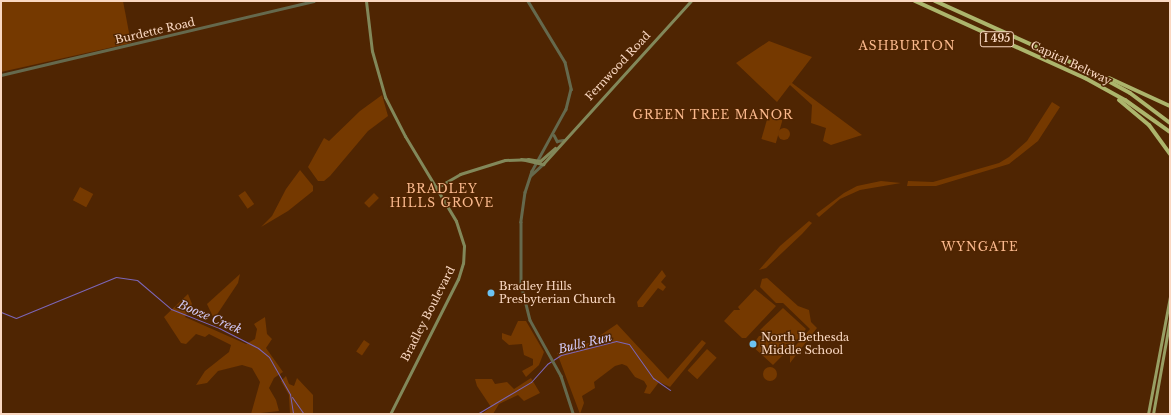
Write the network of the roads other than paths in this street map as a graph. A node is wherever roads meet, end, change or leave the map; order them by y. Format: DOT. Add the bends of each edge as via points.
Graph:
graph roads {
  1 [pos="313,1"];
  2 [pos="366,1"];
  3 [pos="528,1"];
  4 [pos="691,1"];
  5 [pos="915,1"];
  6 [pos="935,1"];
  7 [pos="1068,60"];
  8 [pos="1,74"];
  9 [pos="1098,84"];
  10 [pos="1170,106"];
  11 [pos="1170,123"];
  12 [pos="1170,132"];
  13 [pos="554,134"];
  14 [pos="563,140"];
  15 [pos="559,145"];
  16 [pos="1170,154"];
  17 [pos="537,163"];
  18 [pos="544,164"];
  19 [pos="530,176"];
  20 [pos="436,188"];
  21 [pos="1170,297"];
  22 [pos="1170,319"];
  23 [pos="390,414"];
  24 [pos="573,414"];
  25 [pos="1148,414"];
  26 [pos="1153,414"];
  1 -- 8 [label="street, Burdette Road"];
  2 -- 20 [label="main road, Bradley Boulevard" via="371,46 383,92 402,131"];
  3 -- 13 [label="street" via="557,47 570,78 568,104"];
  4 -- 14 [label="main road, Fernwood Road"];
  5 -- 9 [label="highway, Capital Beltway / I 495"];
  6 -- 7 [label="highway, Capital Beltway / I 495"];
  7 -- 10 [label="highway"];
  7 -- 11 [label="highway, Capital Beltway / I 495" via="1130,93"];
  9 -- 12 [label="highway, Capital Beltway / I 495"];
  9 -- 16 [label="highway" via="1142,118"];
  13 -- 14 [label="street" via="554,140"];
  13 -- 17 [label="street"];
  14 -- 15 [label="main road, Fernwood Road"];
  15 -- 17 [label="main road, Fernwood Road"];
  15 -- 18 [label="main road, Fernwood Road"];
  17 -- 18 [label="main road"];
  17 -- 19 [label="street"];
  17 -- 20 [label="main road" via="521,159 505,160 476,169"];
  18 -- 19 [label="street"];
  19 -- 24 [label="street" via="521,221 522,291 530,320 563,380"];
  20 -- 23 [label="main road, Bradley Boulevard" via="460,230 464,246 463,263 456,284"];
  21 -- 25 [label="main road"];
  22 -- 26 [label="main road"];
}
